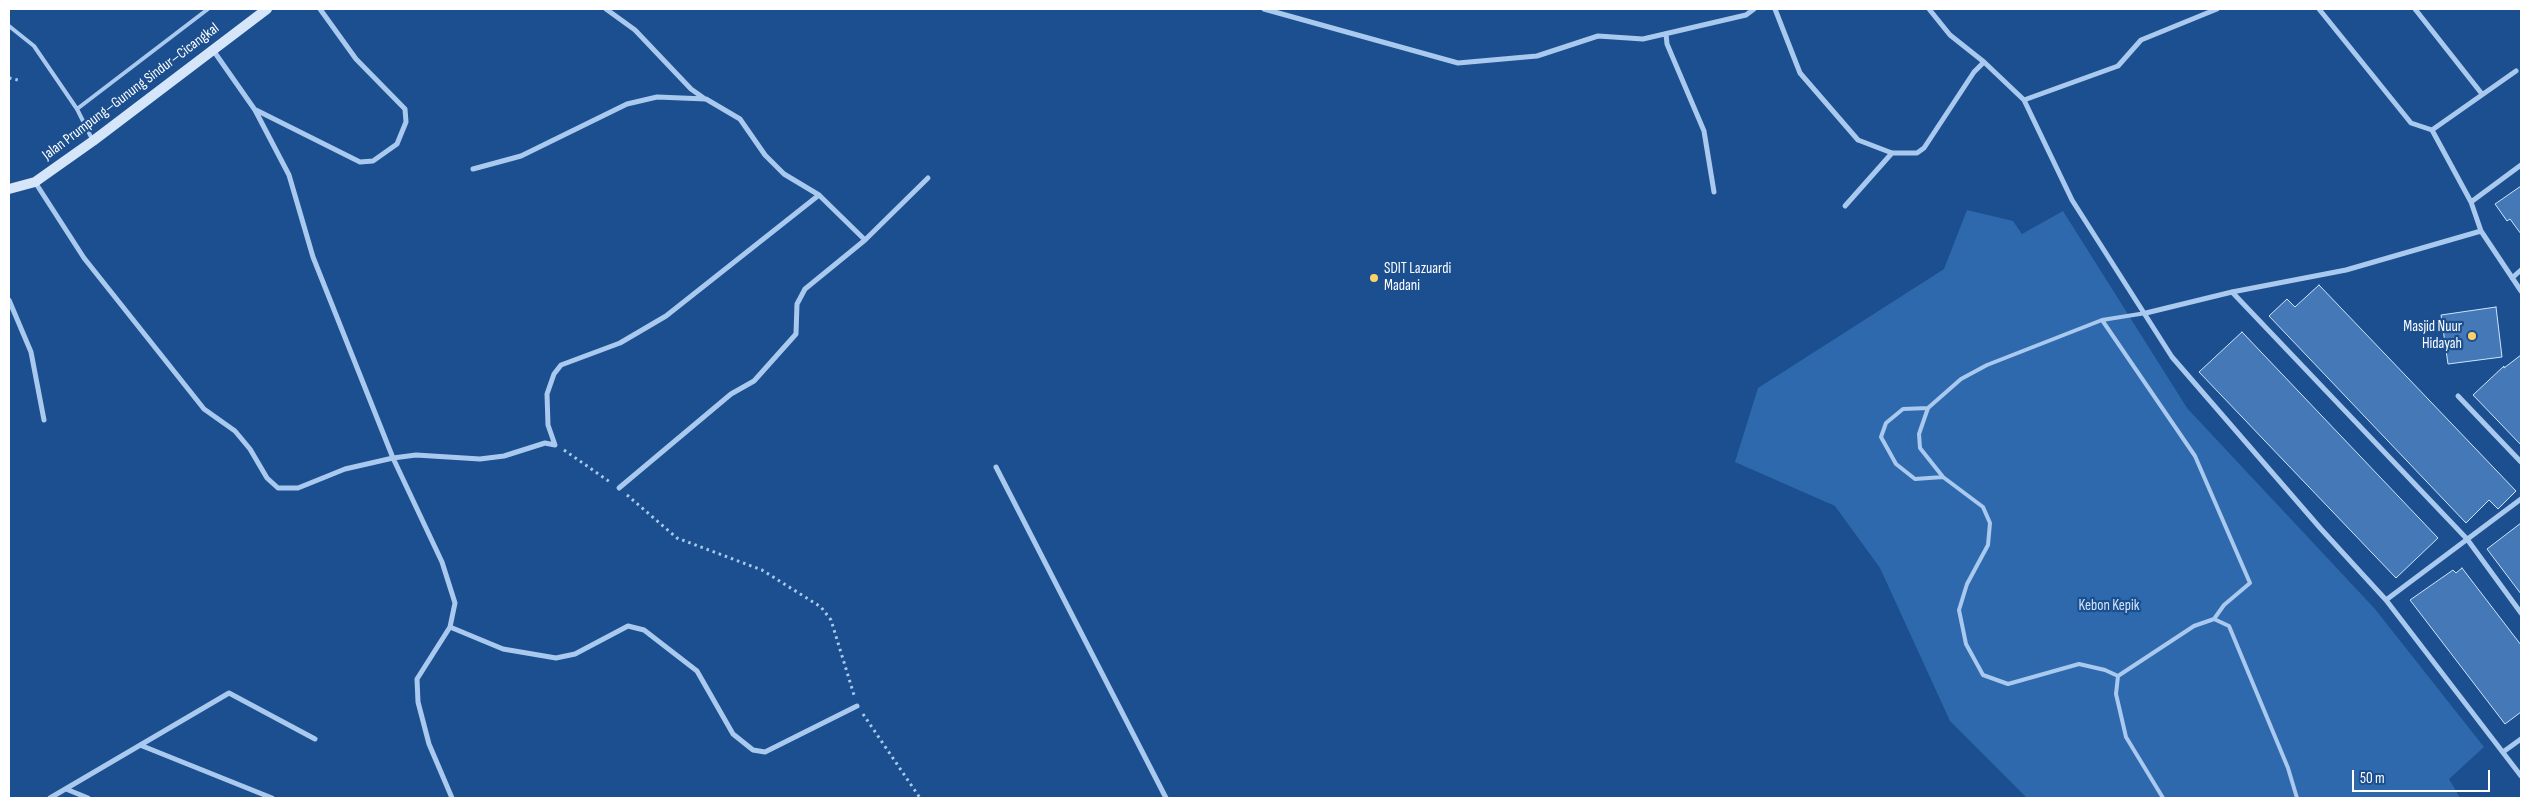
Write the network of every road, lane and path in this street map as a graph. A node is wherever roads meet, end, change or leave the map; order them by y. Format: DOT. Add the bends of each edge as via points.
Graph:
graph roads {
  1 [pos="208,9"];
  2 [pos="267,9"];
  3 [pos="320,9"];
  4 [pos="606,9"];
  5 [pos="1264,9"];
  6 [pos="1754,9"];
  7 [pos="1776,9"];
  8 [pos="1929,9"];
  9 [pos="2218,9"];
  10 [pos="2319,9"];
  11 [pos="2415,9"];
  12 [pos="9,26"];
  13 [pos="1666,34"];
  14 [pos="214,50"];
  15 [pos="1984,62"];
  16 [pos="2516,71"];
  17 [pos="9,78"];
  18 [pos="18,80"];
  19 [pos="2482,94"];
  20 [pos="706,99"];
  21 [pos="2024,100"];
  22 [pos="77,109"];
  23 [pos="255,110"];
  24 [pos="2432,130"];
  25 [pos="94,141"];
  26 [pos="1892,153"];
  27 [pos="2521,165"];
  28 [pos="473,169"];
  29 [pos="928,178"];
  30 [pos="35,182"];
  31 [pos="9,189"];
  32 [pos="1714,192"];
  33 [pos="819,195"];
  34 [pos="2471,202"];
  35 [pos="1845,206"];
  36 [pos="2481,231"];
  37 [pos="865,240"];
  38 [pos="2521,270"];
  39 [pos="2512,278"];
  40 [pos="2521,291"];
  41 [pos="2232,292"];
  42 [pos="9,300"];
  43 [pos="2146,313"];
  44 [pos="2102,320"];
  45 [pos="2458,396"];
  46 [pos="1928,408"];
  47 [pos="44,420"];
  48 [pos="556,445"];
  49 [pos="392,458"];
  50 [pos="2521,462"];
  51 [pos="996,467"];
  52 [pos="1943,477"];
  53 [pos="619,488"];
  54 [pos="2521,500"];
  55 [pos="2467,539"];
  56 [pos="2386,600"];
  57 [pos="2521,613"];
  58 [pos="2214,619"];
  59 [pos="450,627"];
  60 [pos="2118,676"];
  61 [pos="857,706"];
  62 [pos="315,739"];
  63 [pos="2521,739"];
  64 [pos="140,745"];
  65 [pos="2502,752"];
  66 [pos="2521,776"];
  67 [pos="66,789"];
  68 [pos="50,798"];
  69 [pos="88,798"];
  70 [pos="272,798"];
  71 [pos="452,798"];
  72 [pos="920,798"];
  73 [pos="1166,798"];
  74 [pos="2163,798"];
  75 [pos="2297,798"];
  1 -- 22 [label="lane"];
  2 -- 14 [label="main road, Jalan Prumpung–Gunung Sindur–Cicangkal"];
  3 -- 23 [label="street" via="356,59 405,109 406,122 397,144 373,160 360,162"];
  4 -- 20 [label="street" via="634,30 691,89"];
  5 -- 13 [label="street" via="1458,63 1537,56 1598,36 1643,39"];
  6 -- 13 [label="street" via="1746,15"];
  7 -- 26 [label="street" via="1800,73 1858,140"];
  8 -- 15 [label="street" via="1950,35"];
  9 -- 21 [label="street" via="2141,40 2118,66"];
  10 -- 24 [label="street" via="2411,123"];
  11 -- 19 [label="street"];
  12 -- 22 [label="lane" via="34,46"];
  13 -- 32 [label="street" via="1667,44 1704,131"];
  14 -- 23 [label="street"];
  14 -- 25 [label="main road, Jalan Prumpung–Gunung Sindur–Cicangkal"];
  15 -- 21 [label="street"];
  15 -- 26 [label="street" via="1924,148 1917,153"];
  16 -- 19 [label="street"];
  17 -- 18 [label="path"];
  19 -- 24 [label="street"];
  20 -- 28 [label="street" via="658,96 627,104 521,156"];
  20 -- 33 [label="street" via="740,119 765,155 784,174"];
  21 -- 43 [label="street" via="2072,200"];
  22 -- 25 [label="lane"];
  23 -- 49 [label="street" via="289,175 312,257"];
  24 -- 34 [label="street"];
  25 -- 30 [label="main road, Jalan Prumpung–Gunung Sindur–Cicangkal"];
  26 -- 35 [label="street"];
  27 -- 34 [label="street"];
  29 -- 37 [label="street"];
  30 -- 31 [label="main road, Jalan Prumpung–Gunung Sindur–Cicangkal"];
  30 -- 49 [label="street" via="84,258 204,409 235,431 267,478 278,488 298,488 344,469"];
  33 -- 37 [label="street"];
  33 -- 48 [label="street" via="666,316 620,343 561,365 547,394 548,424"];
  34 -- 36 [label="street"];
  36 -- 39 [label="street"];
  36 -- 41 [label="street" via="2346,270"];
  37 -- 53 [label="street" via="805,289 797,304 796,334 754,381 731,394"];
  38 -- 39 [label="street"];
  39 -- 40 [label="street"];
  41 -- 43 [label="street"];
  41 -- 55 [label="street"];
  42 -- 47 [label="street" via="31,352"];
  43 -- 44 [label="lane"];
  43 -- 56 [label="street" via="2172,357 2321,530"];
  44 -- 46 [label="lane" via="1987,365 1961,379"];
  44 -- 58 [label="lane" via="2195,456 2250,583 2224,605"];
  45 -- 50 [label="street"];
  46 -- 52 [label="lane" via="1919,434 1920,448"];
  46 -- 52 [label="lane" via="1903,409 1886,423 1881,437 1896,464 1915,479"];
  48 -- 49 [label="street" via="544,443 504,456 480,458 416,455"];
  48 -- 53 [label="path"];
  49 -- 59 [label="street" via="442,562 455,603"];
  51 -- 73 [label="street"];
  52 -- 60 [label="lane" via="1983,507 1990,523 1988,545 1967,584 1959,610 1966,644 1983,675 2008,684 2079,664"];
  53 -- 61 [label="path" via="677,538 762,570 821,607 831,620"];
  54 -- 55 [label="street"];
  55 -- 56 [label="street"];
  55 -- 57 [label="street"];
  56 -- 65 [label="street"];
  58 -- 60 [label="lane" via="2194,626"];
  58 -- 75 [label="lane" via="2229,626 2288,768"];
  59 -- 61 [label="street" via="503,649 556,658 574,654 628,626 644,630 696,670 733,734 753,750 765,752"];
  59 -- 71 [label="street" via="417,679 418,702 430,744"];
  60 -- 74 [label="lane" via="2116,694 2126,737"];
  61 -- 72 [label="path"];
  62 -- 64 [label="street" via="229,693"];
  63 -- 65 [label="street"];
  64 -- 67 [label="street"];
  64 -- 70 [label="street"];
  65 -- 66 [label="street"];
  67 -- 68 [label="street"];
  67 -- 69 [label="street"];
}
